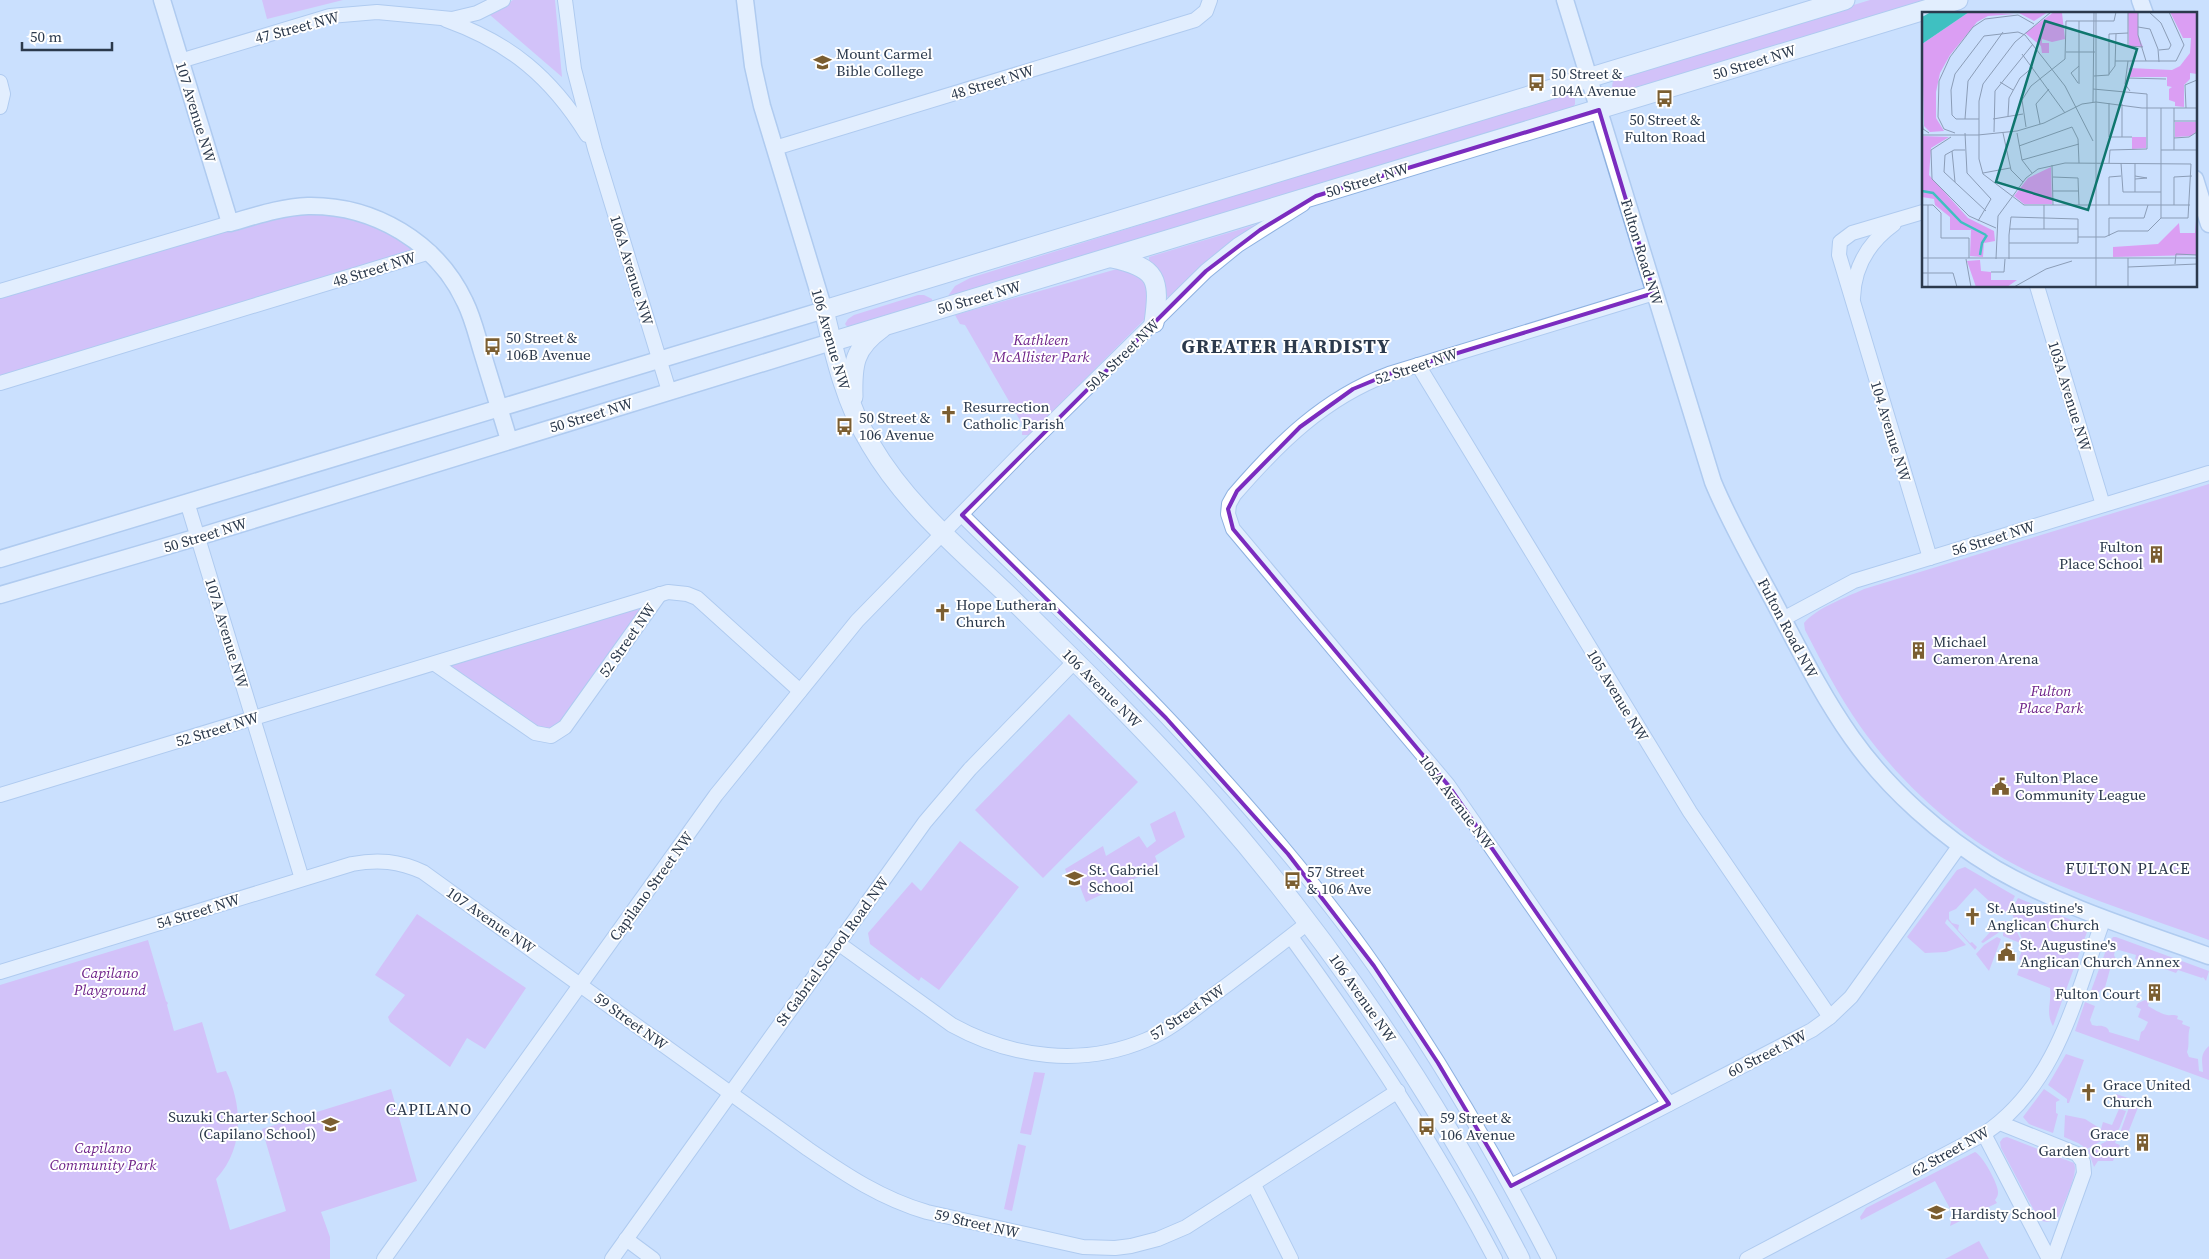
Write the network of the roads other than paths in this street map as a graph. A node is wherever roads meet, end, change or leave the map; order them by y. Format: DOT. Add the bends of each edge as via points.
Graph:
graph roads {
  1 [pos="162,0"];
  2 [pos="503,0"];
  3 [pos="565,0"];
  4 [pos="745,0"];
  5 [pos="1565,0"];
  6 [pos="1845,0"];
  7 [pos="1958,0"];
  8 [pos="1208,5"];
  9 [pos="398,6"];
  10 [pos="444,19"];
  11 [pos="180,61"];
  12 [pos="1589,78"];
  13 [pos="0,82"];
  14 [pos="0,107"];
  15 [pos="1599,110"];
  16 [pos="595,148"];
  17 [pos="774,148"];
  18 [pos="2196,182"];
  19 [pos="1316,196"];
  20 [pos="1922,212"];
  21 [pos="1905,217"];
  22 [pos="230,223"];
  23 [pos="2209,224"];
  24 [pos="430,252"];
  25 [pos="1111,258"];
  26 [pos="2038,288"];
  27 [pos="0,291"];
  28 [pos="1654,293"];
  29 [pos="1852,304"];
  30 [pos="824,310"];
  31 [pos="1154,323"];
  32 [pos="887,324"];
  33 [pos="831,342"];
  34 [pos="660,358"];
  35 [pos="1418,365"];
  36 [pos="0,383"];
  37 [pos="670,391"];
  38 [pos="498,407"];
  39 [pos="854,413"];
  40 [pos="508,440"];
  41 [pos="2209,473"];
  42 [pos="187,502"];
  43 [pos="2104,505"];
  44 [pos="1228,514"];
  45 [pos="962,515"];
  46 [pos="943,533"];
  47 [pos="198,537"];
  48 [pos="1930,558"];
  49 [pos="0,559"];
  50 [pos="660,594"];
  51 [pos="0,596"];
  52 [pos="1783,619"];
  53 [pos="1076,661"];
  54 [pos="435,664"];
  55 [pos="800,691"];
  56 [pos="253,718"];
  57 [pos="0,795"];
  58 [pos="1960,845"];
  59 [pos="398,862"];
  60 [pos="302,879"];
  61 [pos="2104,918"];
  62 [pos="1309,922"];
  63 [pos="1291,937"];
  64 [pos="838,943"];
  65 [pos="2209,956"];
  66 [pos="0,972"];
  67 [pos="581,984"];
  68 [pos="1830,1017"];
  69 [pos="1398,1090"];
  70 [pos="730,1093"];
  71 [pos="1669,1104"];
  72 [pos="2000,1123"];
  73 [pos="1984,1134"];
  74 [pos="1254,1185"];
  75 [pos="1511,1186"];
  76 [pos="626,1239"];
  77 [pos="384,1259"];
  78 [pos="612,1259"];
  79 [pos="653,1259"];
  80 [pos="1291,1259"];
  81 [pos="1495,1259"];
  82 [pos="1520,1259"];
  83 [pos="1549,1259"];
  84 [pos="1747,1259"];
  85 [pos="2049,1259"];
  86 [pos="2053,1259"];
  1 -- 11 [label="street, 107 Avenue NW"];
  2 -- 10 [label="street, 47 Street NW" via="477,13"];
  3 -- 16 [label="street, 106A Avenue NW" via="574,69"];
  4 -- 17 [label="street, 106 Avenue NW" via="753,66"];
  5 -- 12 [label="street, Fulton Road NW"];
  6 -- 12 [label="main road, 50 Street NW"];
  7 -- 15 [label="main road, 50 Street NW"];
  8 -- 17 [label="street, 48 Street NW" via="1195,20"];
  9 -- 10 [label="street, 47 Street NW"];
  9 -- 11 [label="street, 47 Street NW" via="318,19"];
  10 -- 16 [label="street, 106A Avenue NW" via="496,41 537,72 563,100"];
  11 -- 22 [label="street, 107 Avenue NW"];
  12 -- 15 [label="street, Fulton Road NW"];
  12 -- 30 [label="main road, 50 Street NW"];
  13 -- 14 [label="street" via="3,94"];
  15 -- 19 [label="main road, 50 Street NW"];
  15 -- 28 [label="street, Fulton Road NW"];
  16 -- 34 [label="street, 106A Avenue NW"];
  17 -- 30 [label="street, 106 Avenue NW"];
  18 -- 23 [label="street"];
  19 -- 25 [label="main road, 50 Street NW"];
  19 -- 31 [label="street, 50A Street NW" via="1238,245 1206,271"];
  20 -- 21 [label="street"];
  21 -- 29 [label="street, 104 Avenue NW" via="1884,231 1864,255 1856,275"];
  21 -- 29 [label="street, 104 Avenue NW" via="1852,233 1840,242 1840,262"];
  22 -- 24 [label="street, 48 Street NW" via="292,208 339,208 387,223"];
  22 -- 27 [label="street, 48 Street NW"];
  24 -- 36 [label="street, 48 Street NW"];
  24 -- 38 [label="street" via="451,276 466,303"];
  25 -- 31 [label="main road" via="1132,262 1146,269 1153,278 1158,294"];
  25 -- 32 [label="main road, 50 Street NW"];
  26 -- 43 [label="street, 103A Avenue NW"];
  28 -- 35 [label="street, 52 Street NW"];
  28 -- 52 [label="street, Fulton Road NW" via="1713,482"];
  29 -- 48 [label="street, 104 Avenue NW"];
  30 -- 33 [label="main road, 106 Avenue NW"];
  30 -- 34 [label="street, 50 Street NW"];
  31 -- 45 [label="street, 50A Street NW"];
  32 -- 33 [label="main road, 50 Street NW"];
  32 -- 39 [label="main road" via="866,340 856,356 852,379"];
  33 -- 37 [label="street, 50 Street NW"];
  33 -- 39 [label="main road, 106 Avenue NW"];
  34 -- 37 [label="street, 106A Avenue NW"];
  34 -- 38 [label="street, 50 Street NW"];
  35 -- 44 [label="street, 52 Street NW" via="1364,384 1317,412 1234,495"];
  35 -- 68 [label="street, 105 Avenue NW" via="1690,812"];
  37 -- 40 [label="street, 50 Street NW"];
  38 -- 40 [label="street"];
  38 -- 42 [label="street, 50 Street NW"];
  39 -- 46 [label="main road, 106 Avenue NW" via="871,446 896,482"];
  40 -- 47 [label="street, 50 Street NW"];
  41 -- 43 [label="street, 56 Street NW"];
  42 -- 47 [label="street, 107A Avenue NW"];
  42 -- 49 [label="street, 50 Street NW"];
  43 -- 48 [label="street, 56 Street NW"];
  44 -- 71 [label="street, 105A Avenue NW" via="1233,529 1448,785"];
  45 -- 46 [label="street, 50A Street NW"];
  45 -- 75 [label="street, 106 Avenue NW" via="1166,718 1288,854 1400,1004"];
  46 -- 53 [label="main road, 106 Avenue NW"];
  46 -- 55 [label="street, Capilano Street NW" via="863,614"];
  47 -- 51 [label="street, 50 Street NW"];
  47 -- 56 [label="street, 107A Avenue NW"];
  48 -- 52 [label="street, 56 Street NW" via="1849,584"];
  50 -- 54 [label="street, 52 Street NW"];
  50 -- 54 [label="street, 52 Street NW" via="566,727 551,736 535,733"];
  50 -- 55 [label="street" via="682,592 697,598"];
  52 -- 58 [label="street, Fulton Road NW" via="1828,701 1866,757 1904,798"];
  53 -- 62 [label="main road, 106 Avenue NW" via="1209,802"];
  53 -- 64 [label="street, St Gabriel School Road NW" via="943,799"];
  54 -- 56 [label="street, 52 Street NW"];
  55 -- 67 [label="street, Capilano Street NW" via="721,788"];
  56 -- 57 [label="street, 52 Street NW"];
  56 -- 60 [label="street, 107A Avenue NW"];
  58 -- 61 [label="street, Fulton Road NW" via="2017,881"];
  58 -- 68 [label="street, 60 Street NW" via="1851,997"];
  59 -- 60 [label="street, 54 Street NW" via="374,860"];
  59 -- 67 [label="street, 107 Avenue NW" via="423,872"];
  60 -- 66 [label="street, 54 Street NW"];
  61 -- 65 [label="street, Fulton Road NW"];
  61 -- 72 [label="street, 62 Street NW" via="2050,1063 2032,1089"];
  62 -- 63 [label="street, 57 Street NW"];
  62 -- 82 [label="main road, 106 Avenue NW" via="1416,1076 1486,1194"];
  63 -- 64 [label="street, 57 Street NW" via="1160,1033 1129,1046 1096,1054 1061,1056 1023,1052 970,1035"];
  63 -- 69 [label="street, 106 Avenue NW"];
  64 -- 70 [label="street, St Gabriel School Road NW"];
  67 -- 70 [label="street, 59 Street NW"];
  67 -- 77 [label="street, Capilano Street NW"];
  68 -- 71 [label="street, 60 Street NW" via="1812,1030"];
  69 -- 74 [label="street, 59 Street NW"];
  69 -- 81 [label="street, 106 Avenue NW"];
  70 -- 74 [label="street, 59 Street NW" via="848,1176 903,1205 1065,1244 1115,1248 1158,1239 1192,1224"];
  70 -- 76 [label="street, St Gabriel School Road NW"];
  71 -- 75 [label="street, 60 Street NW"];
  72 -- 73 [label="street, 62 Street NW"];
  72 -- 86 [label="street" via="2077,1154 2083,1162 2084,1173"];
  73 -- 84 [label="street, 62 Street NW"];
  73 -- 85 [label="street"];
  74 -- 80 [label="street"];
  75 -- 83 [label="street, 106 Avenue NW"];
  76 -- 78 [label="street, St Gabriel School Road NW"];
  76 -- 79 [label="street"];
}
